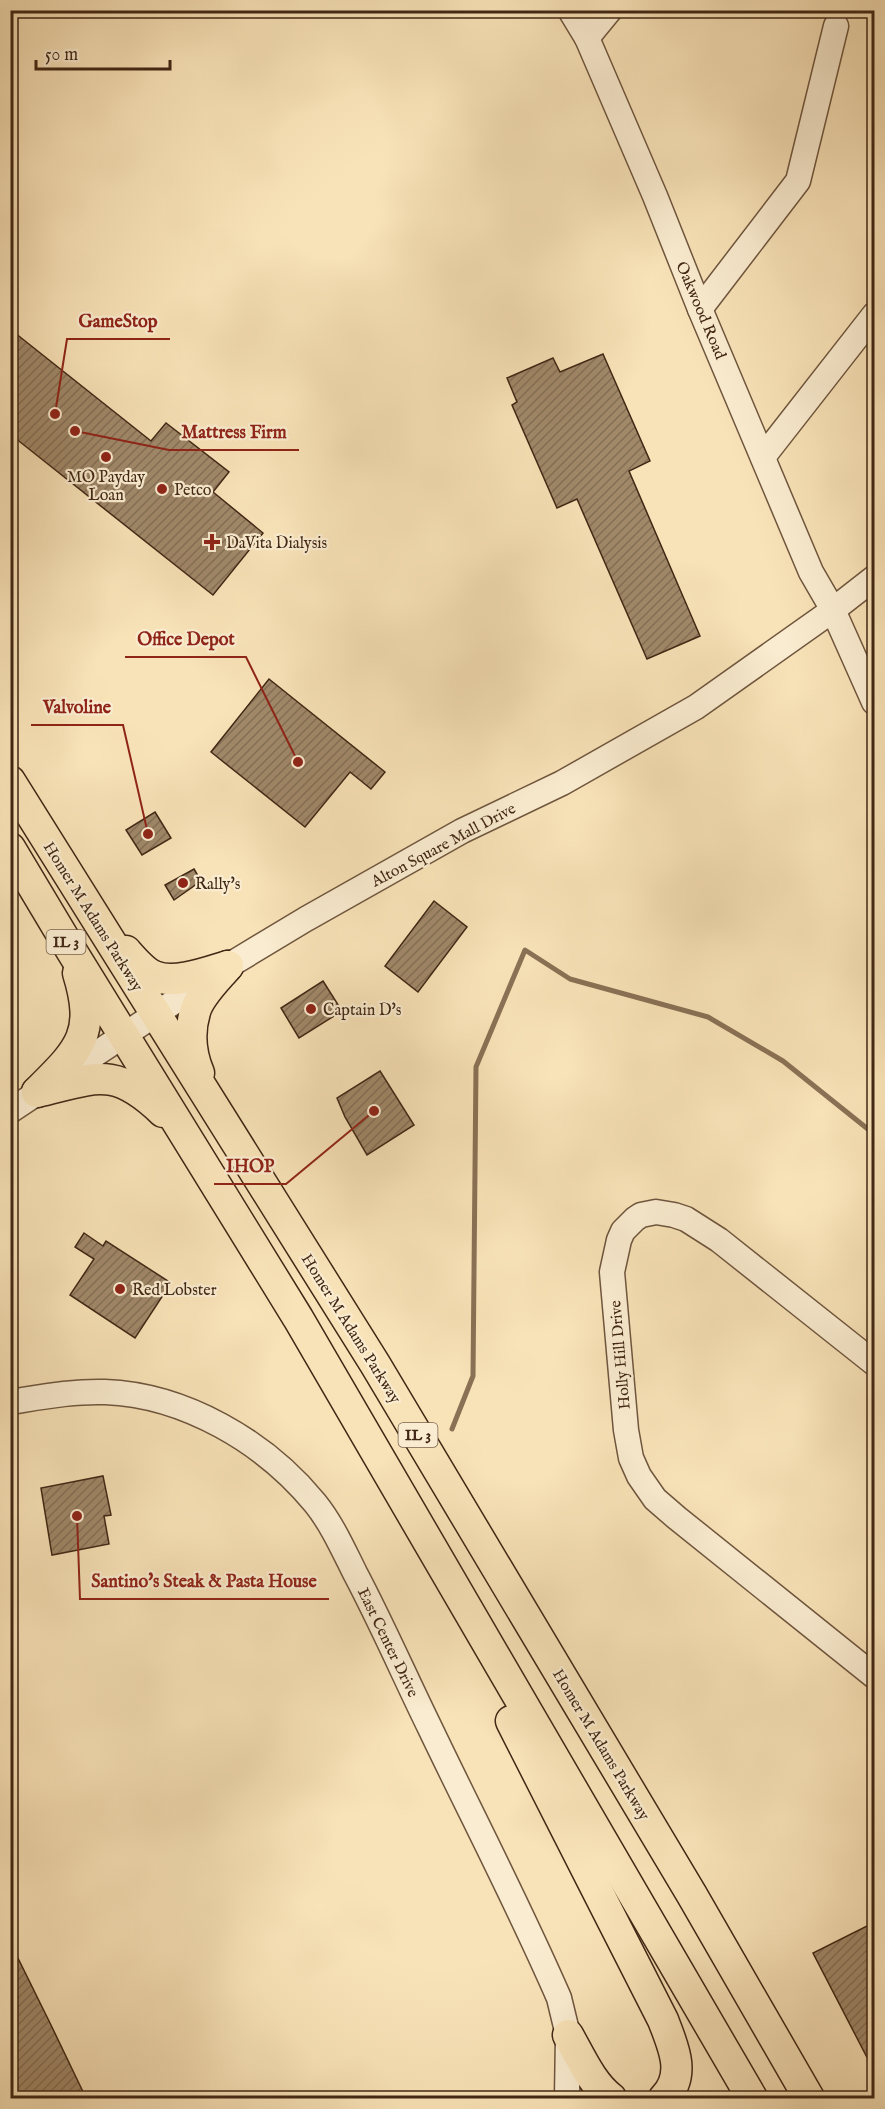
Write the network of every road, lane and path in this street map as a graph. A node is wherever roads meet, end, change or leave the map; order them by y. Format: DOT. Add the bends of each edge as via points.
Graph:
graph roads {
  1 [pos="570,10"];
  2 [pos="610,10"];
  3 [pos="836,26"];
  4 [pos="586,38"];
  5 [pos="700,309"];
  6 [pos="874,315"];
  7 [pos="763,458"];
  8 [pos="874,578"];
  9 [pos="833,610"];
  10 [pos="874,702"];
  11 [pos="10,782"];
  12 [pos="10,848"];
  13 [pos="99,923"];
  14 [pos="71,950"];
  15 [pos="228,966"];
  16 [pos="156,1014"];
  17 [pos="124,1035"];
  18 [pos="37,1092"];
  19 [pos="215,1108"];
  20 [pos="10,1111"];
  21 [pos="183,1132"];
  22 [pos="298,1318"];
  23 [pos="874,1363"];
  24 [pos="10,1402"];
  25 [pos="874,1676"];
  26 [pos="568,2035"];
  27 [pos="567,2098"];
  28 [pos="611,2098"];
  29 [pos="664,2098"];
  30 [pos="752,2098"];
  31 [pos="809,2098"];
  1 -- 4 [label="street, Oakwood Road"];
  2 -- 4 [label="street"];
  3 -- 5 [label="street" via="798,181"];
  4 -- 5 [label="street, Oakwood Road" via="656,196"];
  5 -- 7 [label="street, Oakwood Road"];
  6 -- 7 [label="street"];
  7 -- 9 [label="street, Oakwood Road" via="811,572"];
  8 -- 9 [label="street, Alton Square Mall Drive"];
  9 -- 10 [label="street, Oakwood Road"];
  9 -- 15 [label="street, Alton Square Mall Drive" via="696,707 562,783 462,831"];
  11 -- 13 [label="main road, Homer M Adams Parkway / IL 3"];
  12 -- 14 [label="main road, IL 3"];
  13 -- 15 [label="main road" via="154,976 193,977"];
  13 -- 16 [label="main road, Homer M Adams Parkway / IL 3"];
  14 -- 17 [label="main road, IL 3"];
  14 -- 18 [label="main road" via="83,991 86,1021 82,1041"];
  15 -- 16 [label="street, Alton Square Mall Drive"];
  15 -- 19 [label="main road" via="195,1011 191,1040 194,1060"];
  16 -- 17 [label="street, Alton Square Mall Drive"];
  16 -- 19 [label="main road, Homer M Adams Parkway / IL 3"];
  17 -- 18 [label="street, Alton Square Mall Drive"];
  17 -- 21 [label="main road, IL 3"];
  18 -- 20 [label="street, Alton Square Mall Drive"];
  18 -- 21 [label="main road" via="108,1078 149,1098"];
  19 -- 31 [label="main road, Homer M Adams Parkway / IL 3" via="393,1394"];
  21 -- 22 [label="main road, IL 3"];
  22 -- 29 [label="main road" via="441,1581 663,2020 678,2069"];
  22 -- 30 [label="main road, IL 3"];
  23 -- 25 [label="street, Holly Hill Drive" via="719,1240 686,1219 665,1212 641,1215 629,1224 619,1240 612,1272 619,1369 631,1458 639,1476 655,1499 677,1518"];
  24 -- 26 [label="street, East Center Drive" via="55,1394 103,1392 151,1399 238,1434 289,1474 334,1531 368,1597 540,1956 559,1998"];
  26 -- 27 [label="street, East Center Drive"];
  26 -- 28 [label="main road" via="590,2073"];
}
